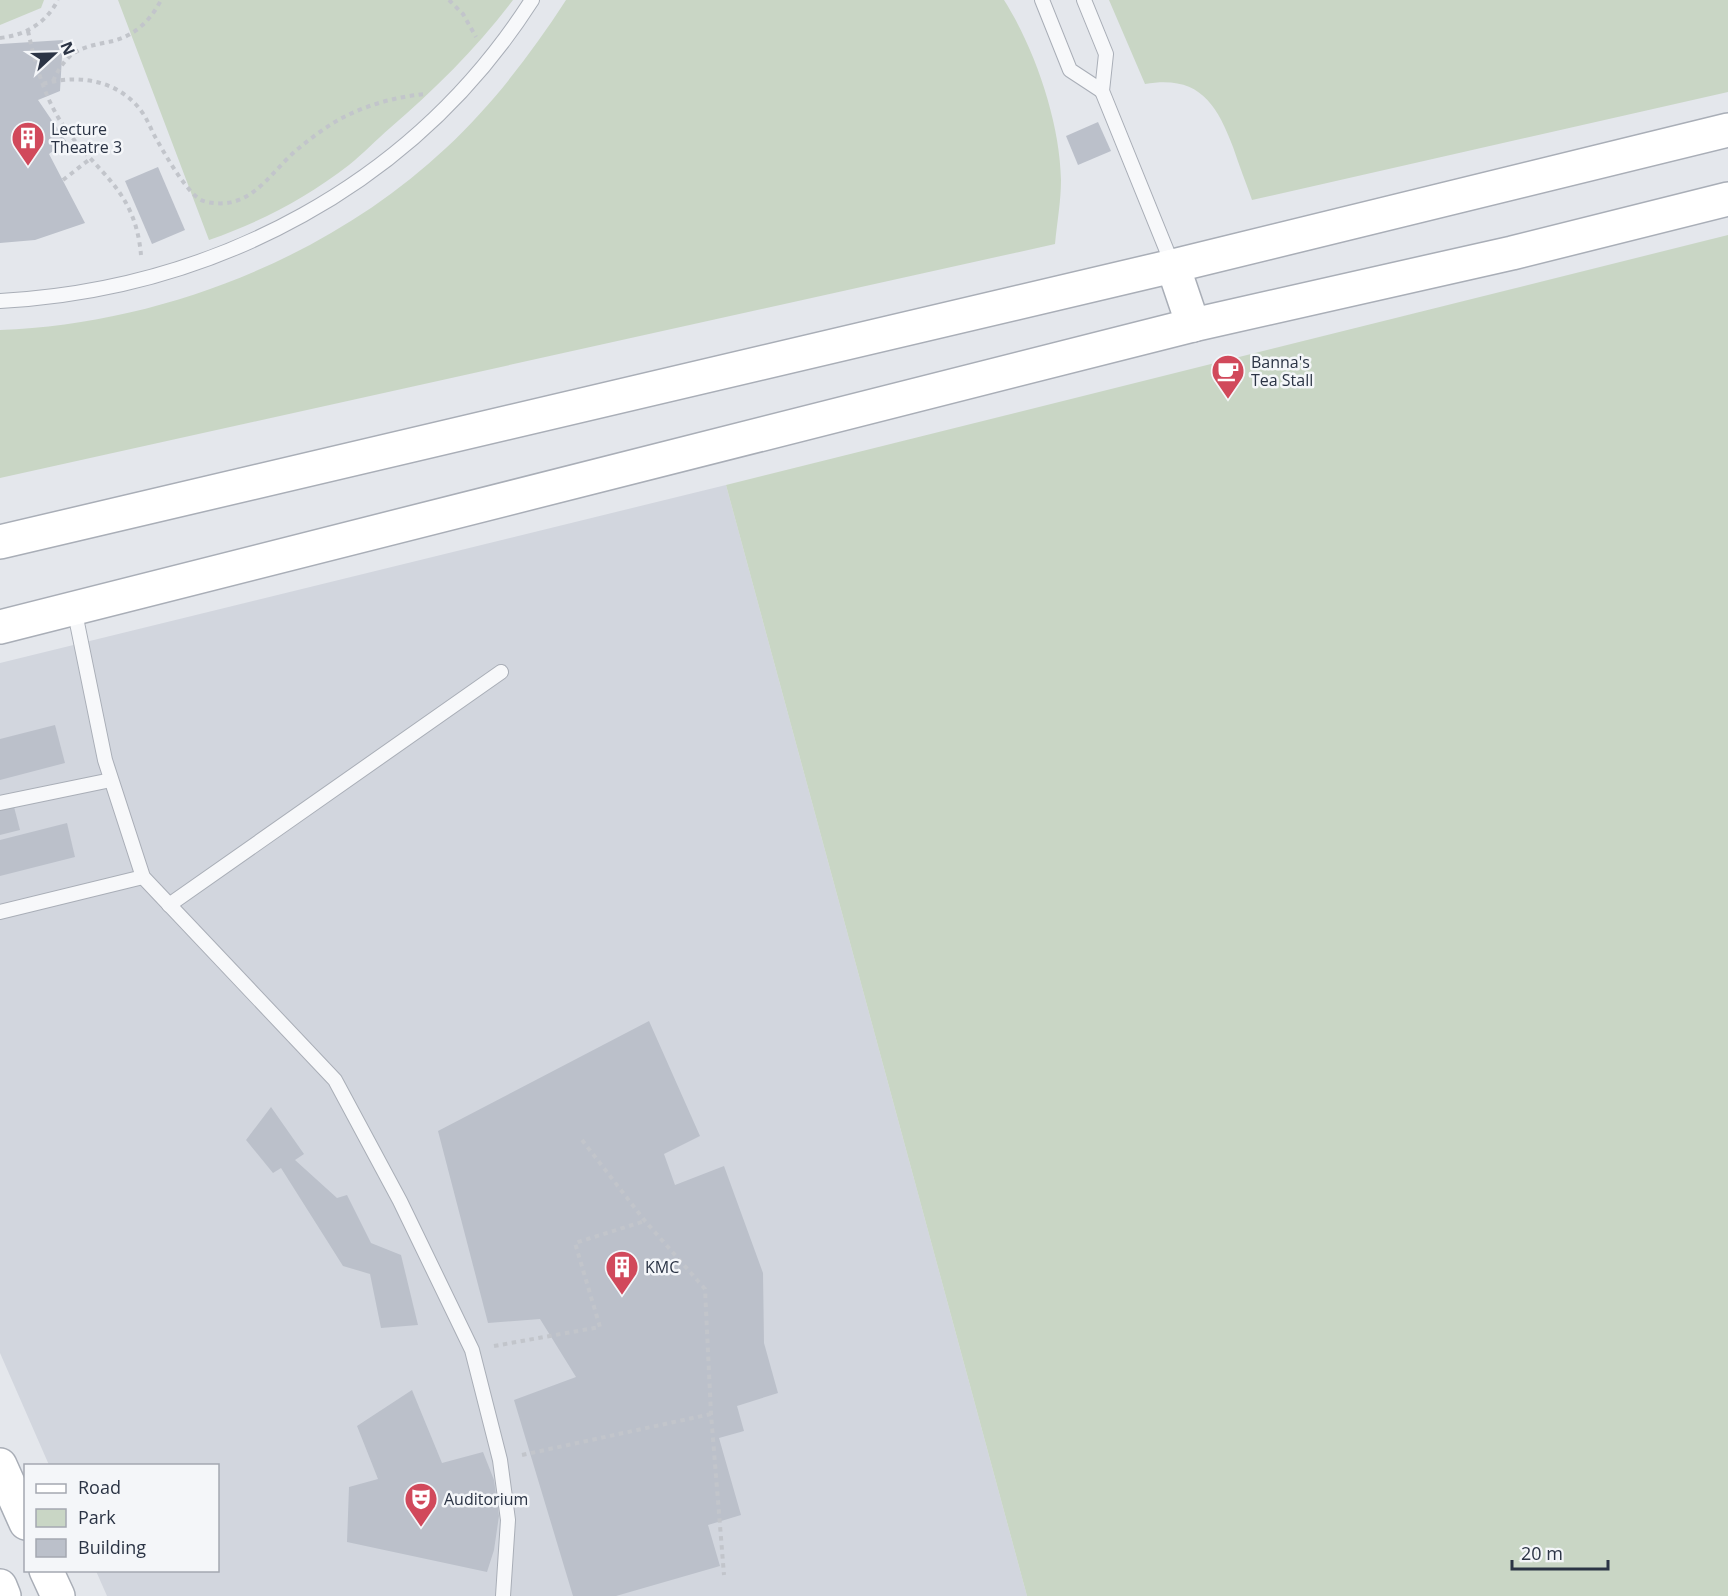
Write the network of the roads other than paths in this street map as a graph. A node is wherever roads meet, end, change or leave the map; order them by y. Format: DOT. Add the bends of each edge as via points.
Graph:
graph roads {
  1 [pos="532,0"];
  2 [pos="1042,0"];
  3 [pos="1084,0"];
  4 [pos="1102,91"];
  5 [pos="1728,129"];
  6 [pos="1728,199"];
  7 [pos="1173,266"];
  8 [pos="0,301"];
  9 [pos="1193,325"];
  10 [pos="0,542"];
  11 [pos="74,608"];
  12 [pos="0,627"];
  13 [pos="501,672"];
  14 [pos="111,780"];
  15 [pos="0,803"];
  16 [pos="143,877"];
  17 [pos="169,905"];
  18 [pos="0,912"];
  19 [pos="0,1465"];
  20 [pos="24,1519"];
  21 [pos="47,1572"];
  22 [pos="0,1586"];
  23 [pos="4,1596"];
  24 [pos="58,1596"];
  25 [pos="503,1596"];
  1 -- 8 [label="lane" via="483,66 426,127 389,159 310,213 227,251 140,279 49,297"];
  2 -- 4 [label="lane" via="1070,70"];
  3 -- 4 [label="lane" via="1106,54"];
  4 -- 7 [label="lane"];
  5 -- 7 [label="street"];
  6 -- 9 [label="street" via="1512,253"];
  7 -- 9 [label="street"];
  7 -- 10 [label="street"];
  9 -- 11 [label="street"];
  11 -- 12 [label="street"];
  11 -- 14 [label="lane"];
  13 -- 17 [label="lane"];
  14 -- 15 [label="lane"];
  14 -- 16 [label="lane"];
  16 -- 17 [label="lane"];
  16 -- 18 [label="lane"];
  17 -- 25 [label="lane" via="335,1080 400,1201 472,1350 500,1460 508,1520"];
  19 -- 20 [label="street"];
  21 -- 24 [label="street"];
  22 -- 23 [label="street"];
}
